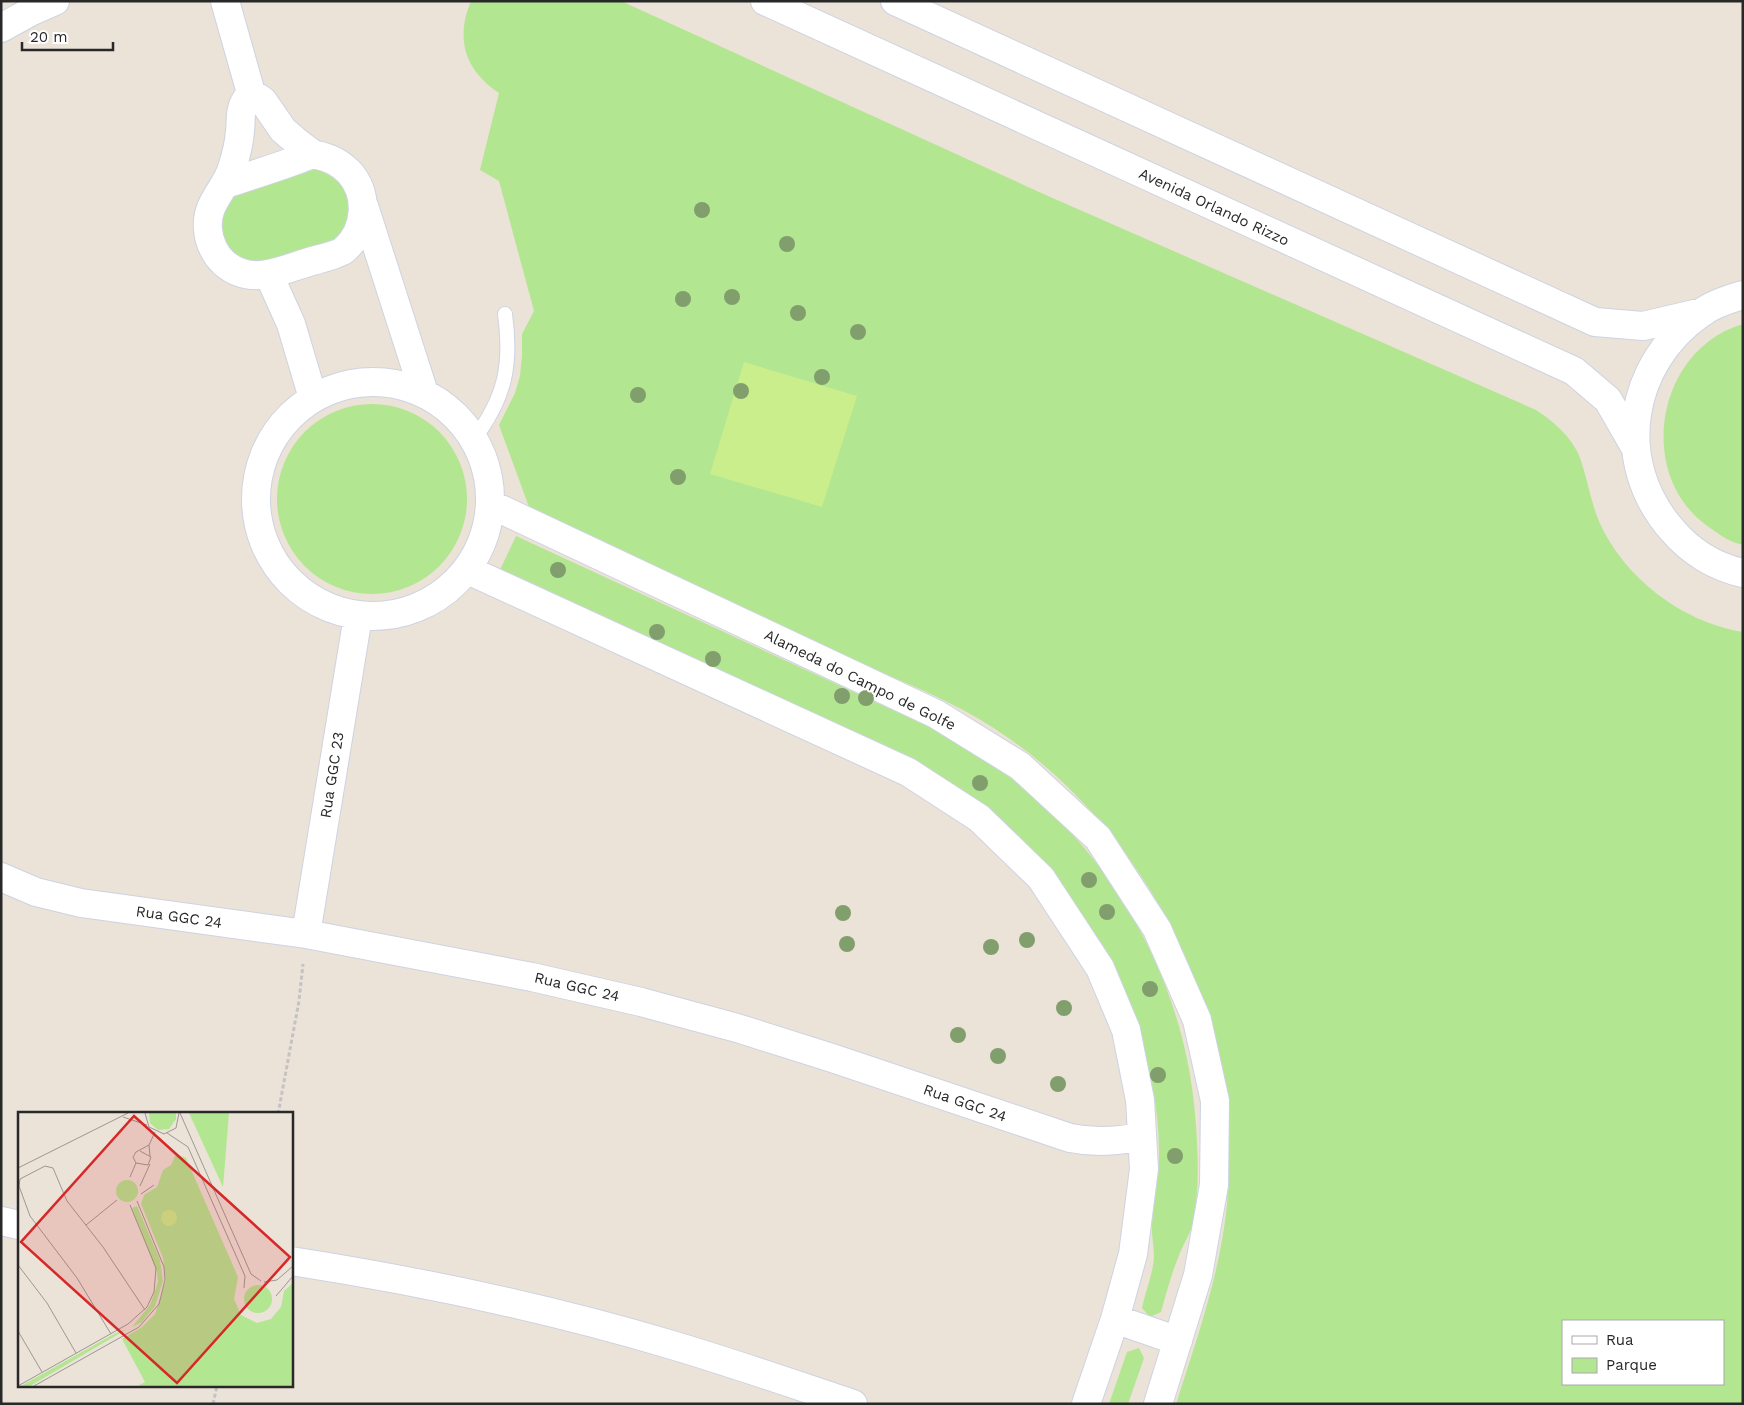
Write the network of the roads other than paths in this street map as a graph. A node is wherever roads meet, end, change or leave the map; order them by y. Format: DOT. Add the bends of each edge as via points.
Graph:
graph roads {
  1 [pos="56,1"];
  2 [pos="225,1"];
  3 [pos="765,1"];
  4 [pos="894,1"];
  5 [pos="1,28"];
  6 [pos="252,92"];
  7 [pos="314,155"];
  8 [pos="226,184"];
  9 [pos="364,206"];
  10 [pos="268,275"];
  11 [pos="1729,297"];
  12 [pos="505,314"];
  13 [pos="424,393"];
  14 [pos="313,398"];
  15 [pos="474,439"];
  16 [pos="1635,447"];
  17 [pos="490,504"];
  18 [pos="468,570"];
  19 [pos="1743,573"];
  20 [pos="358,616"];
  21 [pos="1,877"];
  22 [pos="306,934"];
  23 [pos="1142,1136"];
  24 [pos="1,1221"];
  25 [pos="18,1225"];
  26 [pos="292,1262"];
  27 [pos="1115,1319"];
  28 [pos="1178,1341"];
  29 [pos="853,1404"];
  30 [pos="1086,1404"];
  31 [pos="1158,1404"];
  1 -- 5 [label="street"];
  2 -- 6 [label="street"];
  3 -- 16 [label="street, Avenida Orlando Rizzo" via="1574,371 1608,400"];
  4 -- 11 [label="street" via="1595,322 1643,326"];
  6 -- 7 [label="street" via="264,101 283,130"];
  6 -- 8 [label="street" via="242,108 236,152"];
  7 -- 8 [label="street"];
  7 -- 9 [label="street" via="330,159 353,177"];
  8 -- 10 [label="street" via="214,198 208,213 211,245 232,269 246,275"];
  9 -- 10 [label="street" via="362,223 355,238 343,251"];
  9 -- 13 [label="street"];
  10 -- 14 [label="street" via="291,324"];
  11 -- 16 [label="street" via="1682,328 1664,347 1641,394"];
  12 -- 15 [label="lane" via="508,360 503,383 487,422"];
  13 -- 14 [label="street" via="380,381 334,388"];
  13 -- 15 [label="street" via="461,420"];
  14 -- 20 [label="street" via="278,428 266,448 258,470 256,516 261,539 285,579 323,606"];
  15 -- 17 [label="street" via="484,460"];
  16 -- 19 [label="street" via="1640,473 1662,520 1703,557 1728,570"];
  17 -- 18 [label="street" via="487,526"];
  17 -- 28 [label="street, Alameda do Campo de Golfe" via="936,714 1020,766 1098,838 1161,938 1197,1020 1215,1102 1214,1185 1198,1275"];
  18 -- 20 [label="street" via="434,599 414,609 392,615"];
  18 -- 23 [label="street" via="908,772 979,818 1041,878 1100,968 1126,1030 1140,1100"];
  20 -- 22 [label="street, Rua GGC 23"];
  21 -- 22 [label="street, Rua GGC 24" via="36,892 81,903"];
  22 -- 23 [label="street, Rua GGC 24" via="532,977 641,1002 832,1058 1070,1138 1110,1142"];
  23 -- 27 [label="street" via="1144,1168 1133,1254"];
  24 -- 25 [label="street"];
  26 -- 29 [label="street" via="435,1287 547,1312 672,1345"];
  27 -- 28 [label="street"];
  27 -- 30 [label="street"];
  28 -- 31 [label="street, Alameda do Campo de Golfe"];
}
